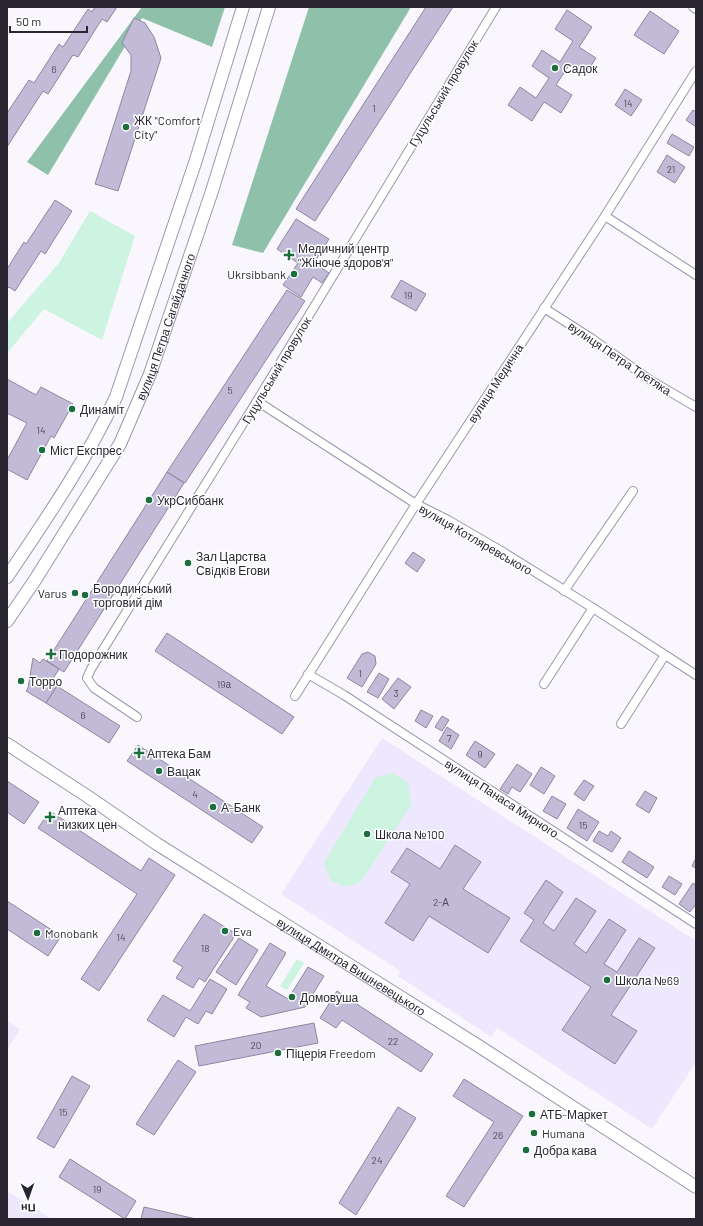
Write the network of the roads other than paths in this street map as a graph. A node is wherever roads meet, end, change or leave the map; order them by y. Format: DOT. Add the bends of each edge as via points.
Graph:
graph roads {
  1 [pos="243,7"];
  2 [pos="269,7"];
  3 [pos="496,7"];
  4 [pos="693,7"];
  5 [pos="696,9"];
  6 [pos="696,71"];
  7 [pos="605,216"];
  8 [pos="696,275"];
  9 [pos="544,308"];
  10 [pos="257,401"];
  11 [pos="696,408"];
  12 [pos="633,491"];
  13 [pos="416,504"];
  14 [pos="7,577"];
  15 [pos="564,590"];
  16 [pos="593,608"];
  17 [pos="7,621"];
  18 [pos="665,655"];
  19 [pos="308,674"];
  20 [pos="696,676"];
  21 [pos="544,684"];
  22 [pos="295,696"];
  23 [pos="137,717"];
  24 [pos="621,724"];
  25 [pos="7,744"];
  26 [pos="696,924"];
  27 [pos="696,1187"];
  1 -- 14 [label="street, вулиця Петра Сагайдачного" via="193,170 116,397 101,429"];
  2 -- 17 [label="street, вулиця Петра Сагайдачного" via="212,191 150,374 120,444"];
  3 -- 10 [label="street, Гуцульський провулок"];
  4 -- 5 [label="street"];
  6 -- 7 [label="street, вулиця Медична"];
  7 -- 8 [label="street"];
  7 -- 9 [label="street, вулиця Медична"];
  9 -- 11 [label="street, вулиця Петра Третяка"];
  9 -- 13 [label="street, вулиця Медична"];
  10 -- 13 [label="street, вулиця Котляревського"];
  10 -- 23 [label="street, Гуцульський провулок" via="87,678 94,688"];
  12 -- 15 [label="street"];
  13 -- 15 [label="street, вулиця Котляревського" via="448,520"];
  13 -- 19 [label="street, вулиця Медична"];
  15 -- 16 [label="street, вулиця Котляревського"];
  16 -- 18 [label="street, вулиця Котляревського"];
  16 -- 21 [label="street"];
  18 -- 20 [label="street, вулиця Котляревського"];
  18 -- 24 [label="street"];
  19 -- 22 [label="street, вулиця Медична"];
  19 -- 26 [label="street, вулиця Панаса Мирного"];
  25 -- 27 [label="street, вулиця Дмитра Вишневецького" via="157,844 470,1040"];
}
